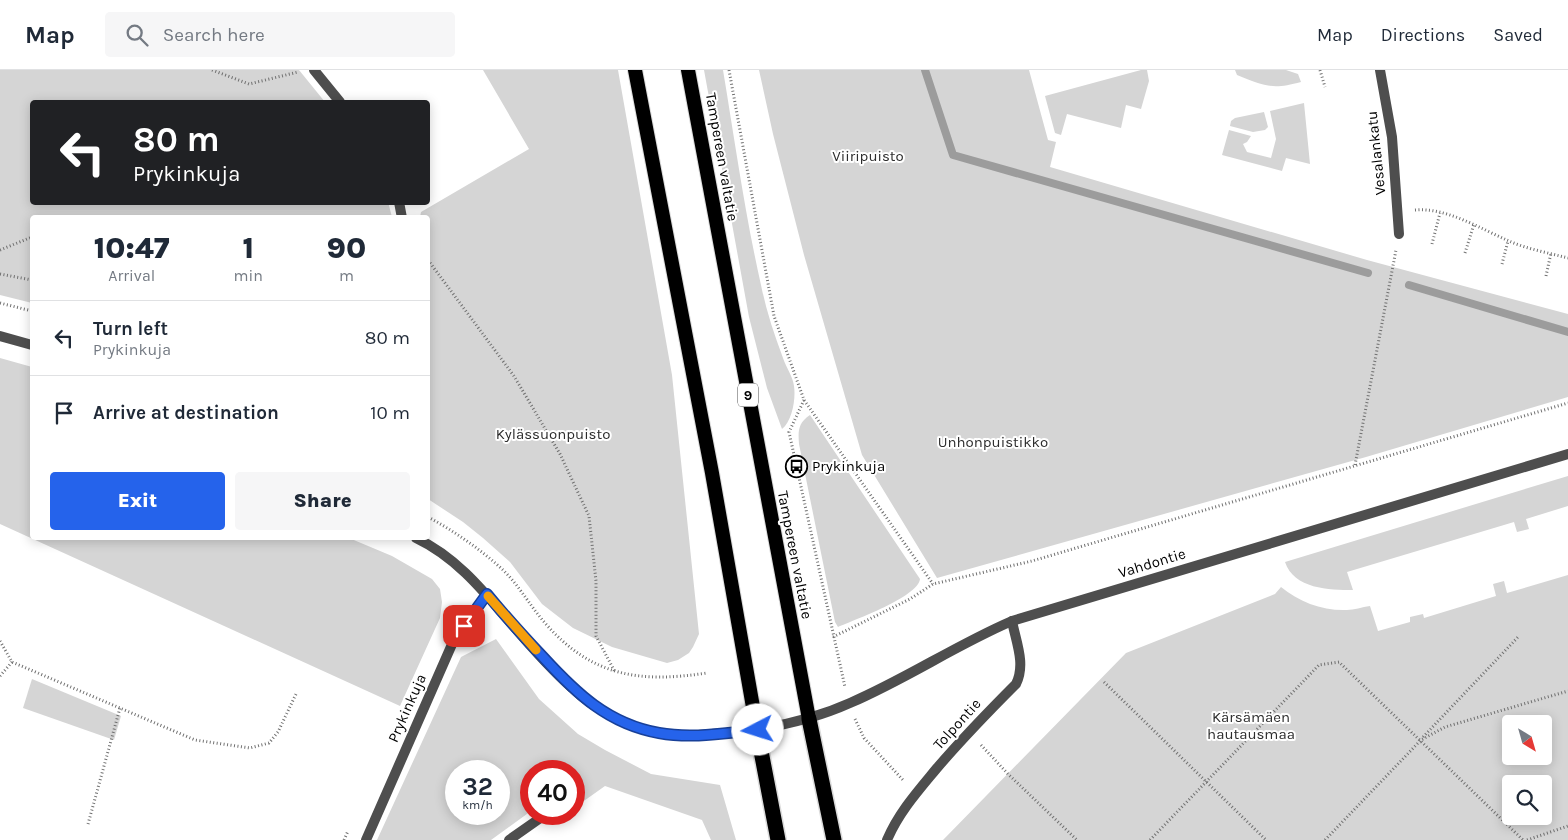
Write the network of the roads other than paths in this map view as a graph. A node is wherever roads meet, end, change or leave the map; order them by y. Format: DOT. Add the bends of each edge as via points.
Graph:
graph roads {
  1 [pos="314,70"];
  2 [pos="635,70"];
  3 [pos="688,70"];
  4 [pos="1380,70"];
  5 [pos="338,100"];
  6 [pos="1399,234"];
  7 [pos="0,336"];
  8 [pos="30,344"];
  9 [pos="1568,454"];
  10 [pos="420,540"];
  11 [pos="487,594"];
  12 [pos="1012,622"];
  13 [pos="809,719"];
  14 [pos="758,730"];
  15 [pos="530,825"];
  16 [pos="366,840"];
  17 [pos="509,840"];
  18 [pos="778,840"];
  19 [pos="834,840"];
  20 [pos="887,840"];
  1 -- 5 [label="street"];
  2 -- 14 [label="highway"];
  3 -- 13 [label="highway, Tampereen valtatie / 9"];
  4 -- 6 [label="street, Vesalankatu" via="1392,137"];
  7 -- 8 [label="street"];
  9 -- 12 [label="street, Vahdontie"];
  10 -- 11 [label="street, Vahdontie" via="446,555"];
  11 -- 14 [label="street, Vahdontie" via="572,689 605,713 643,729 676,735"];
  11 -- 16 [label="street, Prykinkuja" via="453,642"];
  12 -- 13 [label="street, Vahdontie" via="982,634 863,698"];
  12 -- 20 [label="street, Tolpontie" via="1020,657 1020,676 1016,684 969,731 916,793 897,819"];
  13 -- 14 [label="street, Vahdontie"];
  13 -- 19 [label="highway, Tampereen valtatie / 9"];
  14 -- 18 [label="highway"];
  15 -- 17 [label="street"];
}
